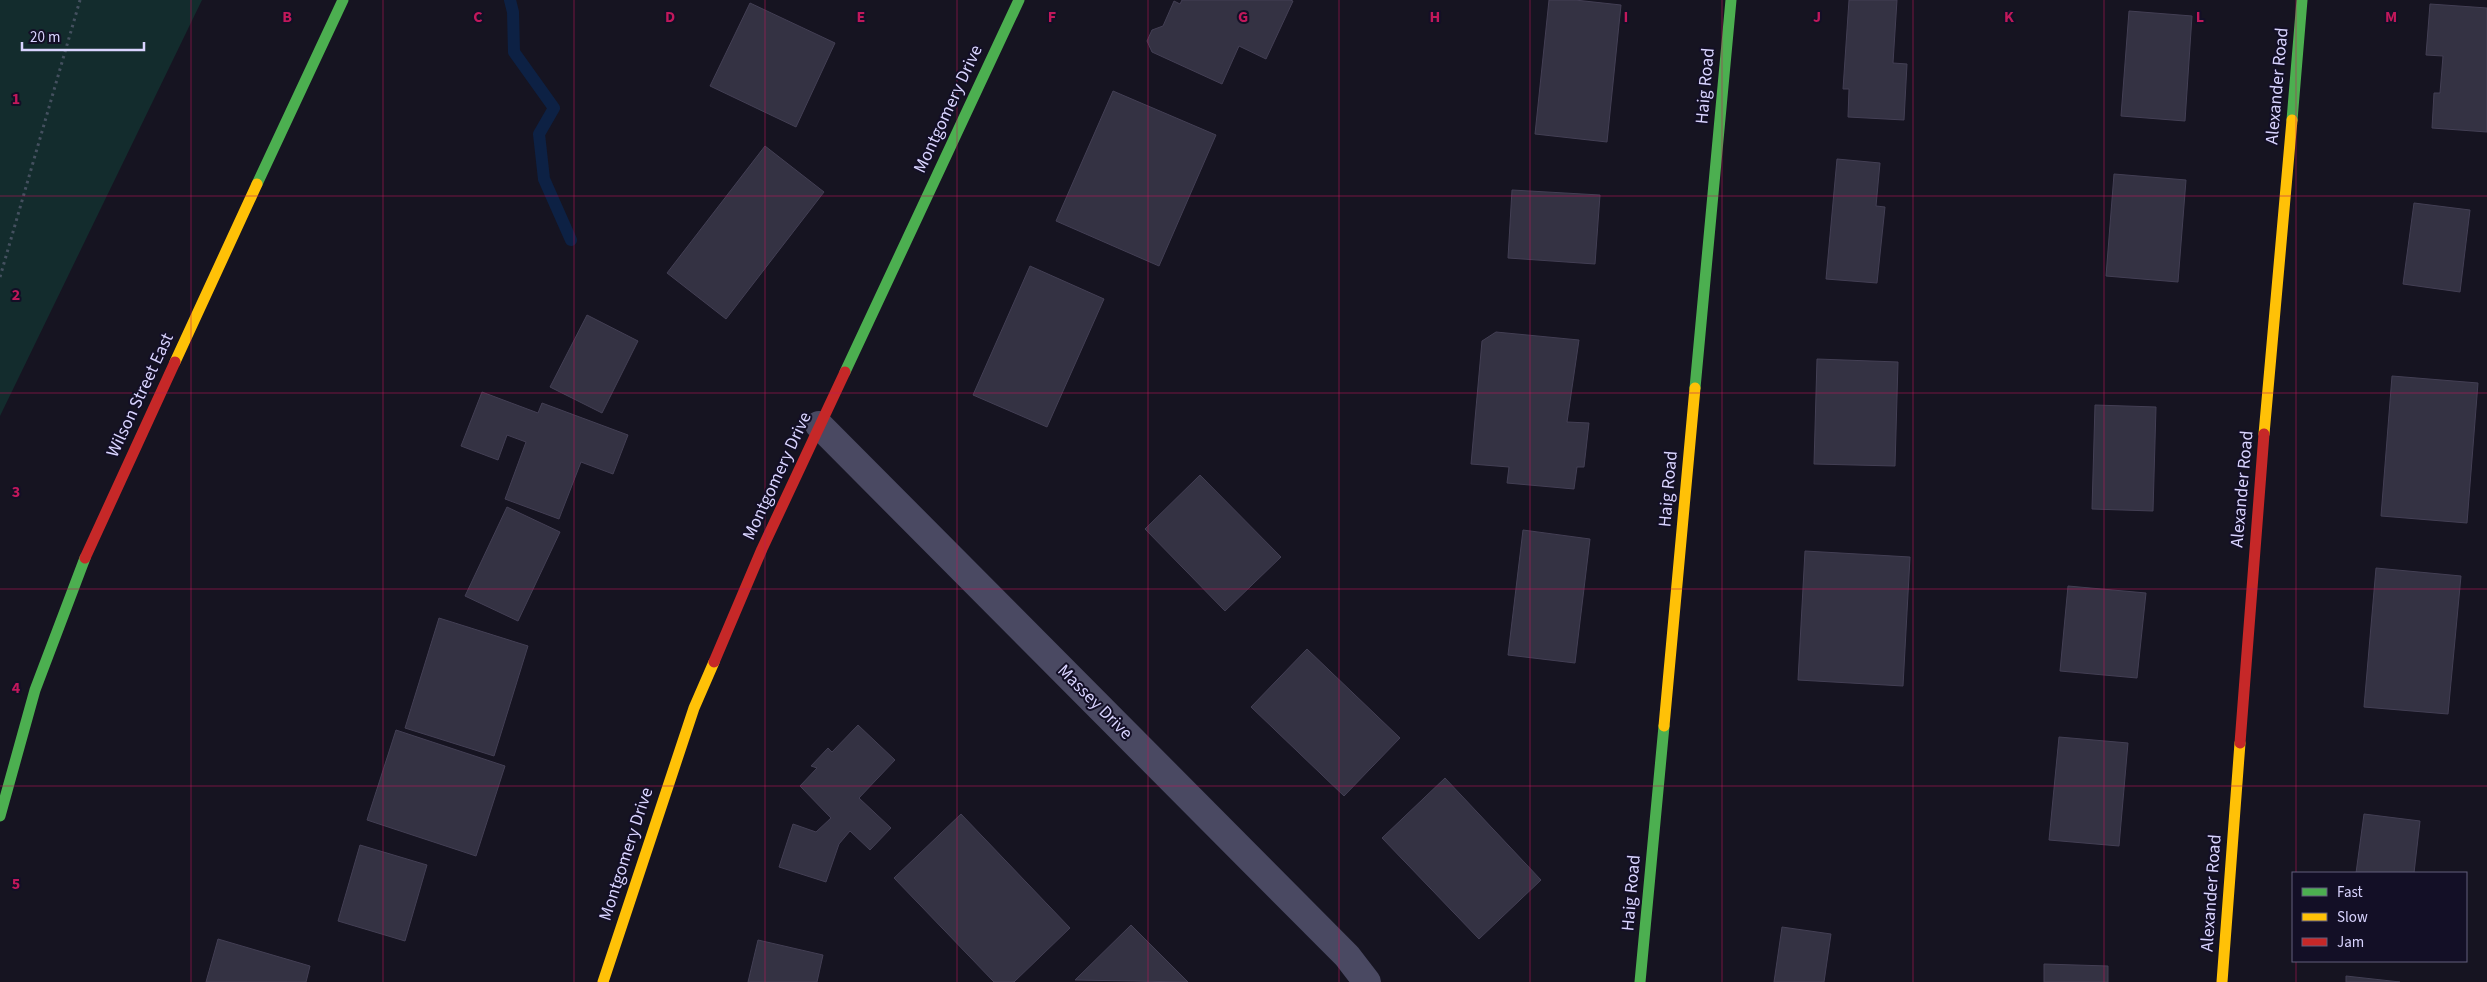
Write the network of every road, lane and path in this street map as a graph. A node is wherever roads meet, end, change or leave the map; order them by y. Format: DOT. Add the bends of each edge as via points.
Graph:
graph roads {
  1 [pos="80,0"];
  2 [pos="343,0"];
  3 [pos="1019,0"];
  4 [pos="1731,0"];
  5 [pos="2302,0"];
  6 [pos="0,277"];
  7 [pos="820,425"];
  8 [pos="0,816"];
  9 [pos="603,982"];
  10 [pos="1367,982"];
  11 [pos="1640,982"];
  12 [pos="2222,982"];
  1 -- 6 [label="path"];
  2 -- 8 [label="street, Wilson Street East" via="95,533 35,690"];
  3 -- 7 [label="street, Montgomery Drive"];
  4 -- 11 [label="street, Haig Road"];
  5 -- 12 [label="street, Alexander Road" via="2256,530"];
  7 -- 9 [label="street, Montgomery Drive" via="762,549 694,708"];
  7 -- 10 [label="street, Massey Drive" via="1347,956"];
}
